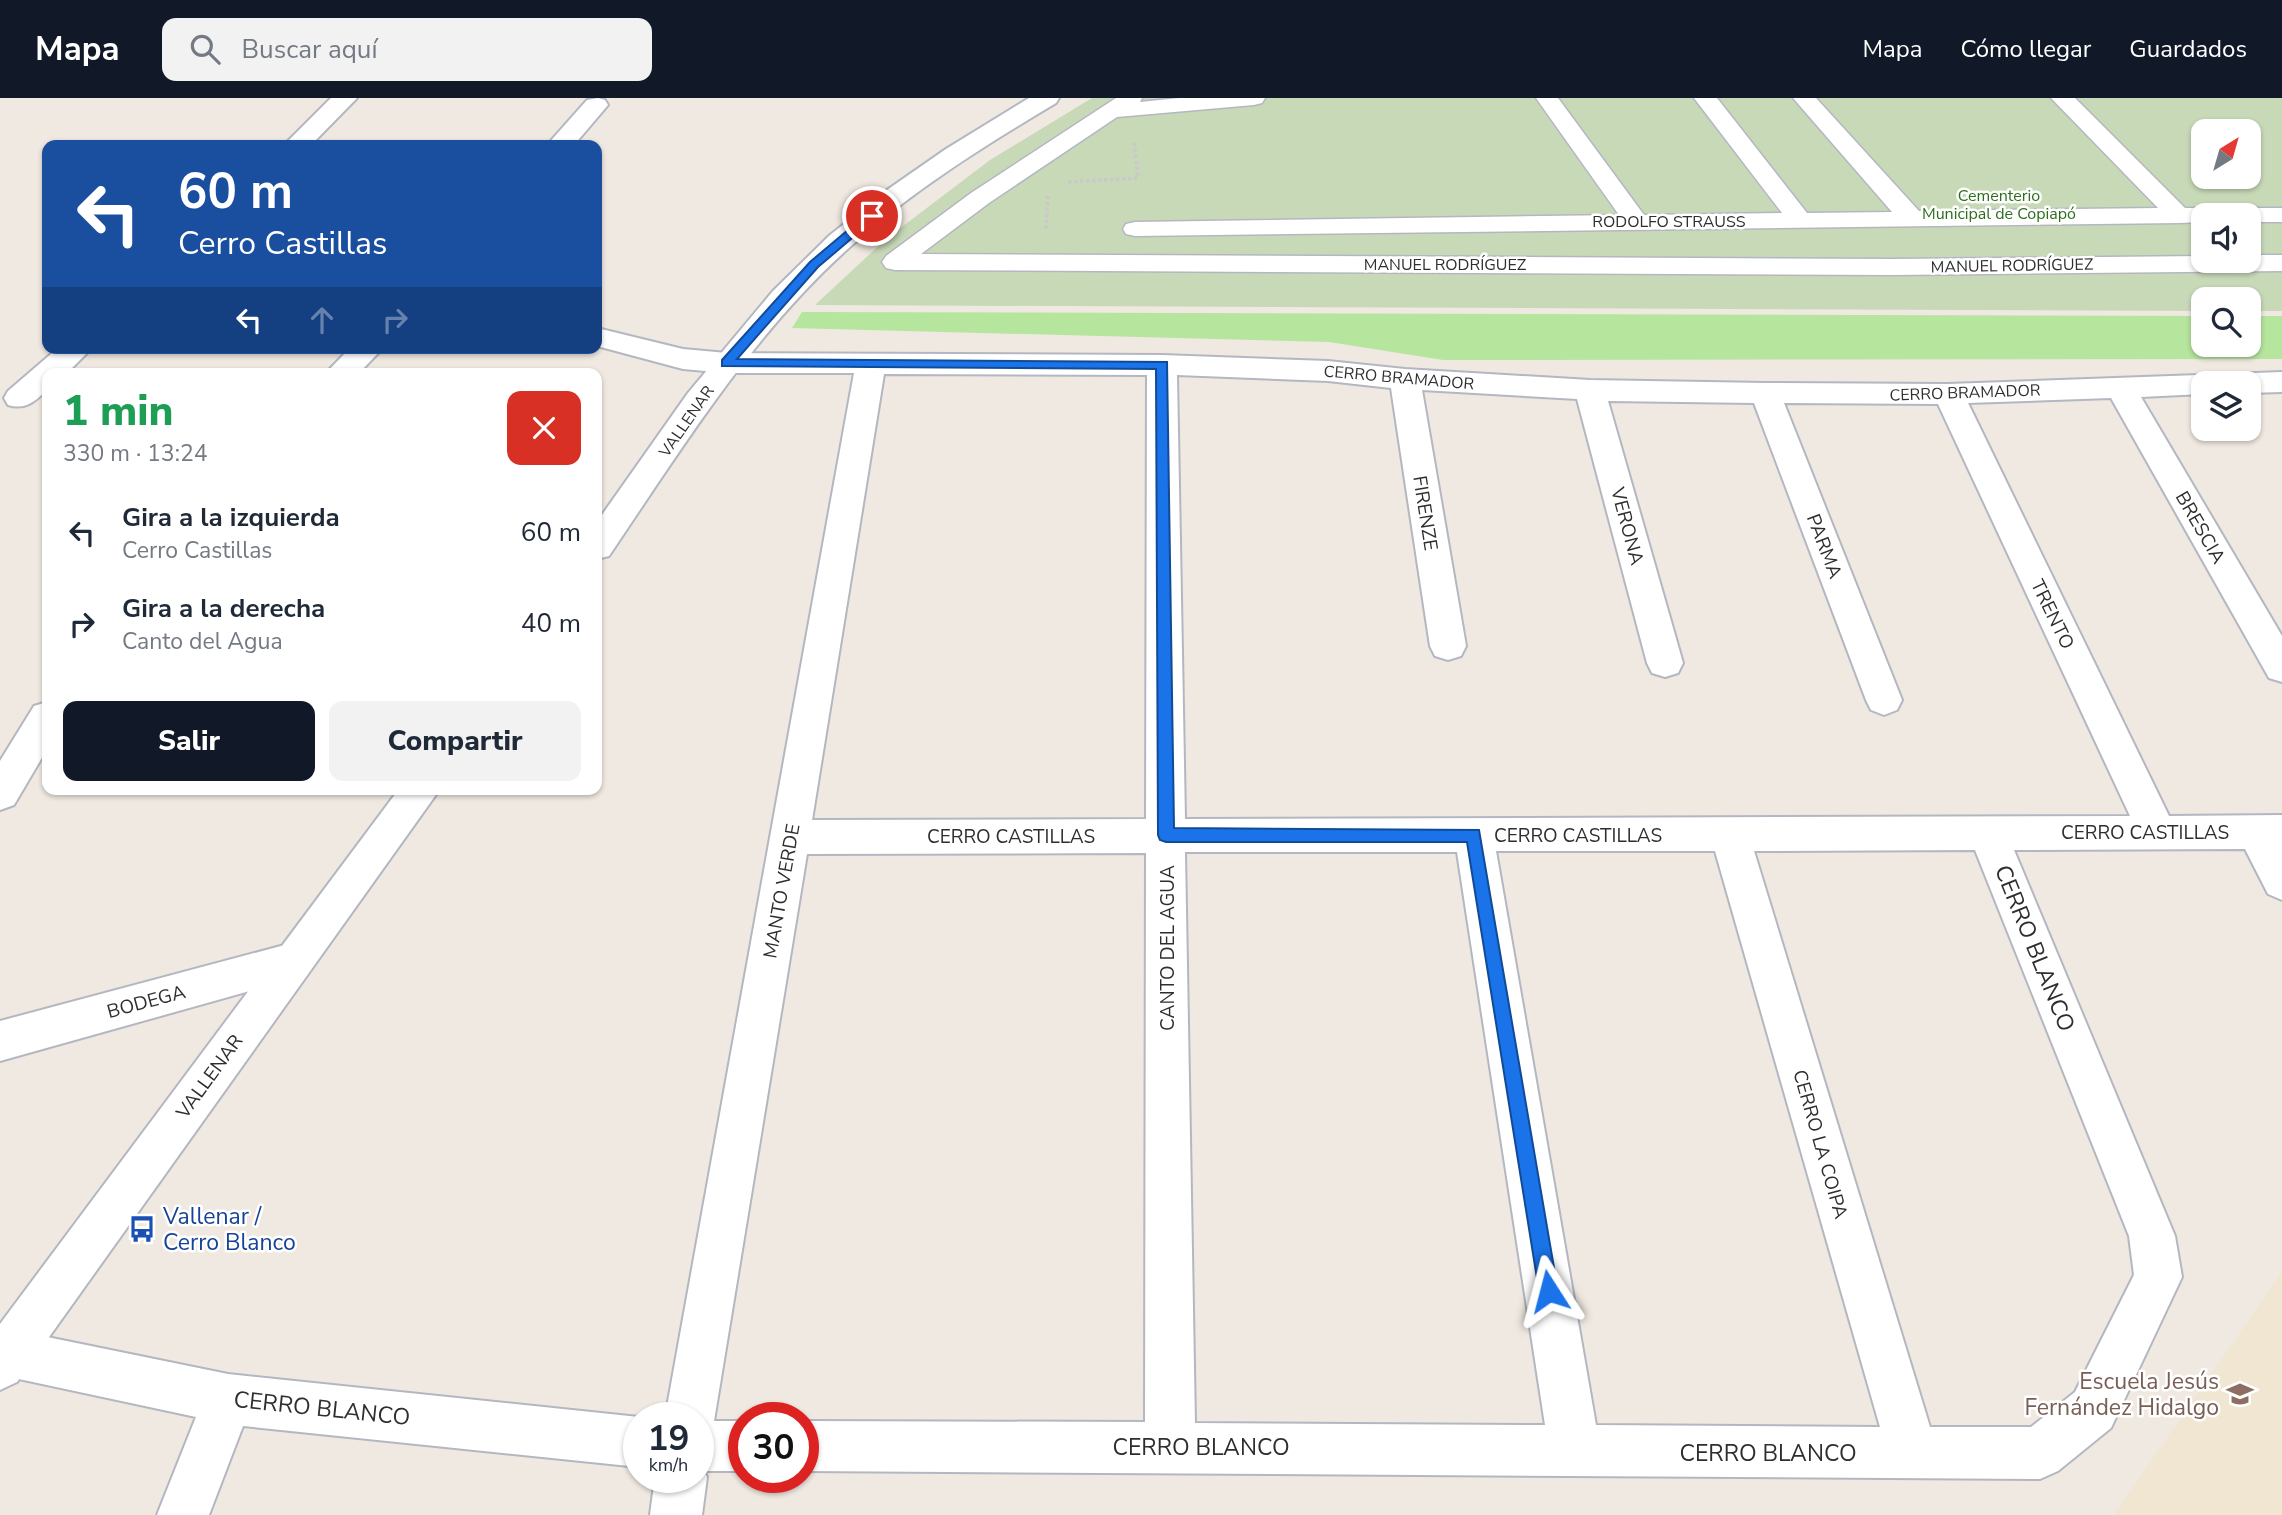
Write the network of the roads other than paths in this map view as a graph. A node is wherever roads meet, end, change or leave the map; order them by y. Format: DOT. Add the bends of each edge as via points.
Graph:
graph roads {
  1 [pos="345,98"];
  2 [pos="1047,98"];
  3 [pos="1254,98"];
  4 [pos="1547,98"];
  5 [pos="1705,98"];
  6 [pos="1804,98"];
  7 [pos="2062,98"];
  8 [pos="596,105"];
  9 [pos="1127,106"];
  10 [pos="302,140"];
  11 [pos="564,140"];
  12 [pos="2261,215"];
  13 [pos="2282,215"];
  14 [pos="2191,216"];
  15 [pos="1913,219"];
  16 [pos="1801,220"];
  17 [pos="1636,221"];
  18 [pos="1135,229"];
  19 [pos="2282,262"];
  20 [pos="602,338"];
  21 [pos="70,354"];
  22 [pos="362,354"];
  23 [pos="727,363"];
  24 [pos="871,364"];
  25 [pos="1162,365"];
  26 [pos="54,368"];
  27 [pos="346,368"];
  28 [pos="42,378"];
  29 [pos="1405,379"];
  30 [pos="2261,382"];
  31 [pos="2282,382"];
  32 [pos="2191,384"];
  33 [pos="2120,386"];
  34 [pos="1590,390"];
  35 [pos="1765,393"];
  36 [pos="1948,394"];
  37 [pos="19,398"];
  38 [pos="602,540"];
  39 [pos="1448,646"];
  40 [pos="1665,663"];
  41 [pos="2282,668"];
  42 [pos="1884,700"];
  43 [pos="42,725"];
  44 [pos="0,794"];
  45 [pos="417,795"];
  46 [pos="2269,832"];
  47 [pos="1988,833"];
  48 [pos="2158,833"];
  49 [pos="1166,835"];
  50 [pos="1474,835"];
  51 [pos="1730,835"];
  52 [pos="790,837"];
  53 [pos="2282,882"];
  54 [pos="292,962"];
  55 [pos="0,1041"];
  56 [pos="4,1359"];
  57 [pos="228,1399"];
  58 [pos="693,1402"];
  59 [pos="623,1440"];
  60 [pos="819,1446"];
  61 [pos="1170,1447"];
  62 [pos="1575,1451"];
  63 [pos="1913,1454"];
  64 [pos="679,1493"];
  65 [pos="183,1515"];
  66 [pos="676,1515"];
  1 -- 10 [label="street"];
  2 -- 23 [label="street, VALLENAR" via="905,189 856,229 814,265"];
  3 -- 9 [label="street"];
  4 -- 17 [label="street"];
  5 -- 16 [label="street"];
  6 -- 15 [label="street"];
  7 -- 14 [label="street"];
  8 -- 11 [label="street"];
  9 -- 19 [label="street, MANUEL RODRÍGUEZ" via="980,198 895,262 1878,267"];
  12 -- 13 [label="street"];
  14 -- 15 [label="street, RODOLFO STRAUSS"];
  15 -- 16 [label="street, RODOLFO STRAUSS"];
  16 -- 17 [label="street, RODOLFO STRAUSS"];
  17 -- 18 [label="street, RODOLFO STRAUSS"];
  20 -- 23 [label="street, CERRO BRAMADOR" via="683,359"];
  21 -- 26 [label="street"];
  22 -- 27 [label="street"];
  23 -- 24 [label="street, CERRO BRAMADOR"];
  23 -- 38 [label="street, VALLENAR"];
  24 -- 25 [label="street, CERRO BRAMADOR"];
  24 -- 52 [label="street, MANTO VERDE"];
  25 -- 29 [label="street, CERRO BRAMADOR" via="1328,371"];
  25 -- 49 [label="street, CANTO DEL AGUA"];
  28 -- 37 [label="street"];
  29 -- 34 [label="street, CERRO BRAMADOR"];
  29 -- 39 [label="street, FIRENZE"];
  30 -- 31 [label="street"];
  32 -- 33 [label="street, CERRO BRAMADOR"];
  33 -- 36 [label="street, CERRO BRAMADOR"];
  33 -- 41 [label="street, BRESCIA"];
  34 -- 35 [label="street, CERRO BRAMADOR"];
  34 -- 40 [label="street, VERONA"];
  35 -- 36 [label="street, CERRO BRAMADOR"];
  35 -- 42 [label="street, PARMA"];
  36 -- 48 [label="street, TRENTO"];
  43 -- 44 [label="street"];
  45 -- 54 [label="street, VALLENAR"];
  46 -- 48 [label="street, CERRO CASTILLAS"];
  46 -- 53 [label="street"];
  47 -- 48 [label="street, CERRO CASTILLAS"];
  47 -- 51 [label="street, CERRO CASTILLAS"];
  47 -- 63 [label="street, CERRO BLANCO" via="2152,1236 2158,1277 2093,1410 2040,1453"];
  49 -- 50 [label="street, CERRO CASTILLAS"];
  49 -- 52 [label="street, CERRO CASTILLAS"];
  49 -- 61 [label="street, CANTO DEL AGUA"];
  50 -- 51 [label="street, CERRO CASTILLAS"];
  50 -- 62 [label="street"];
  51 -- 63 [label="street, CERRO LA COIPA"];
  52 -- 58 [label="street, MANTO VERDE"];
  54 -- 55 [label="street, BODEGA"];
  54 -- 56 [label="street, VALLENAR"];
  56 -- 57 [label="street, CERRO BLANCO"];
  57 -- 59 [label="street, CERRO BLANCO"];
  57 -- 65 [label="street"];
  60 -- 61 [label="street, CERRO BLANCO"];
  61 -- 62 [label="street, CERRO BLANCO"];
  62 -- 63 [label="street, CERRO BLANCO"];
  64 -- 66 [label="street"];
}
